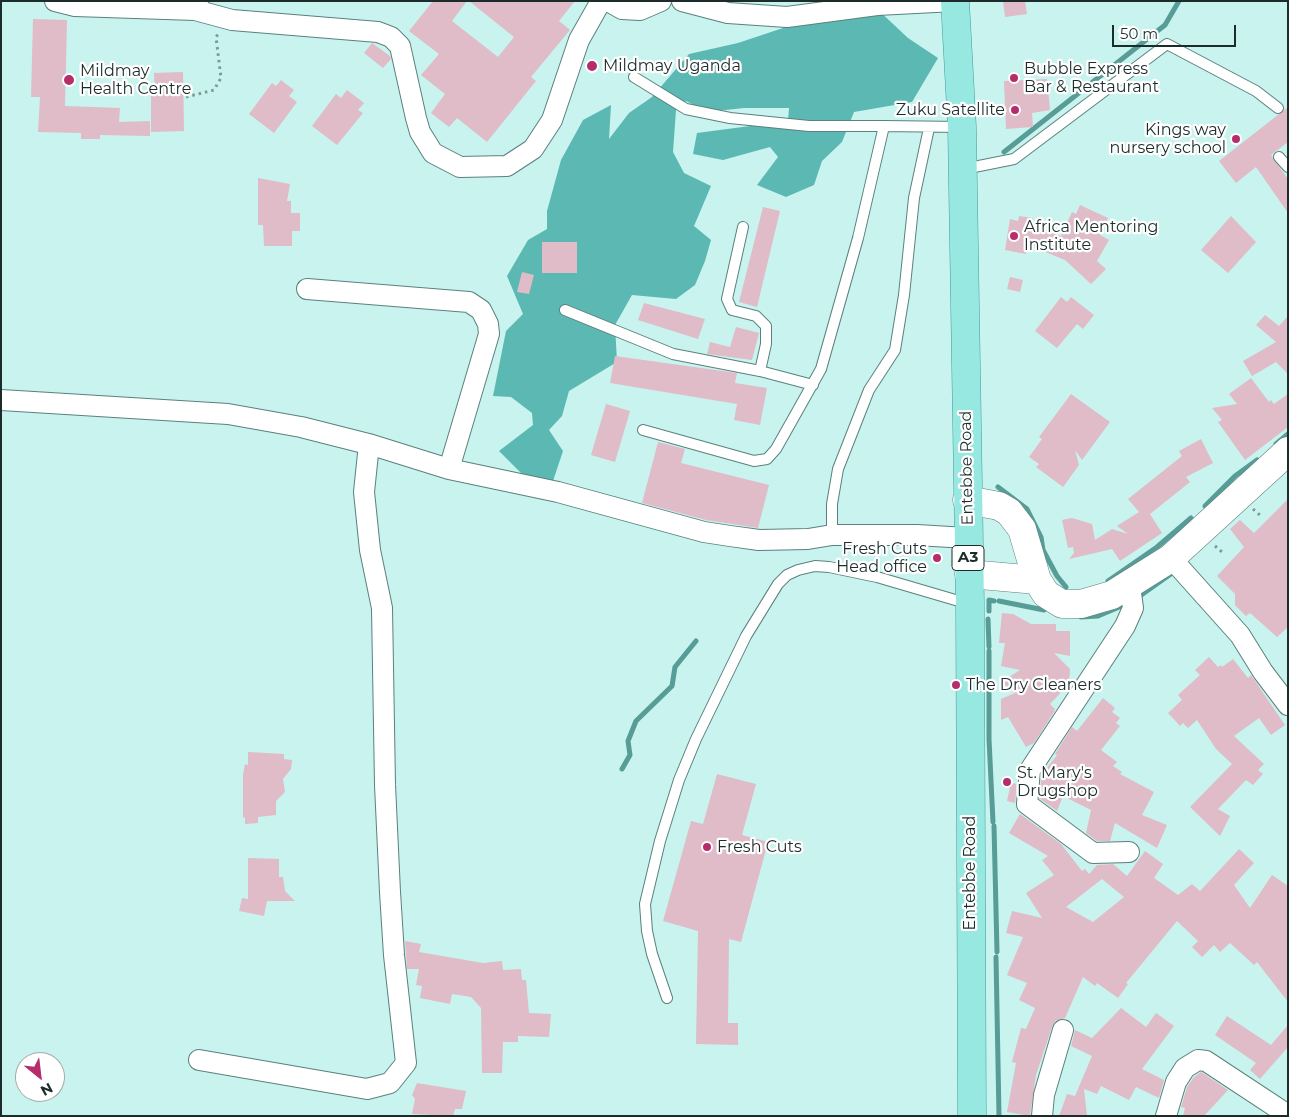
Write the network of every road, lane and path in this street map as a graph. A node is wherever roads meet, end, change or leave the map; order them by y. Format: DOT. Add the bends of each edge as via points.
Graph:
graph roads {
  1 [pos="55,1"];
  2 [pos="601,1"];
  3 [pos="608,1"];
  4 [pos="661,1"];
  5 [pos="682,1"];
  6 [pos="955,1"];
  7 [pos="196,5"];
  8 [pos="232,20"];
  9 [pos="634,77"];
  10 [pos="186,97"];
  11 [pos="1278,108"];
  12 [pos="884,126"];
  13 [pos="962,127"];
  14 [pos="929,128"];
  15 [pos="1279,157"];
  16 [pos="1288,167"];
  17 [pos="963,169"];
  18 [pos="742,227"];
  19 [pos="307,289"];
  20 [pos="566,310"];
  21 [pos="760,371"];
  22 [pos="813,385"];
  23 [pos="1,400"];
  24 [pos="644,430"];
  25 [pos="369,444"];
  26 [pos="1288,451"];
  27 [pos="449,469"];
  28 [pos="967,500"];
  29 [pos="832,535"];
  30 [pos="967,538"];
  31 [pos="1171,558"];
  32 [pos="969,574"];
  33 [pos="1035,574"];
  34 [pos="1130,586"];
  35 [pos="970,604"];
  36 [pos="1288,705"];
  37 [pos="1129,852"];
  38 [pos="667,998"];
  39 [pos="1063,1030"];
  40 [pos="199,1060"];
  41 [pos="1288,1115"];
  42 [pos="972,1116"];
  43 [pos="1042,1116"];
  44 [pos="1166,1116"];
  1 -- 7 [label="street" via="76,6"];
  2 -- 8 [label="street" via="579,40 552,120 533,150 507,166 460,167 433,152 420,132 400,46 391,36 378,32"];
  3 -- 4 [label="street" via="622,10 640,10"];
  5 -- 6 [label="street" via="728,13 778,17 877,5"];
  6 -- 13 [label="main road, Entebbe Road / A3"];
  7 -- 8 [label="street"];
  8 -- 10 [label="path" via="216,37 221,78 214,90"];
  9 -- 12 [label="lane" via="686,109 730,118 809,126"];
  11 -- 17 [label="lane" via="1256,91 1167,44 1014,159"];
  12 -- 14 [label="lane"];
  12 -- 22 [label="lane" via="858,238 821,369"];
  13 -- 14 [label="lane"];
  13 -- 17 [label="main road, Entebbe Road / A3"];
  14 -- 29 [label="lane" via="914,198 895,350 869,390 838,469 832,504"];
  15 -- 16 [label="lane"];
  17 -- 28 [label="main road, Entebbe Road / A3"];
  18 -- 21 [label="lane" via="727,299 732,310 756,316 766,326"];
  19 -- 27 [label="street" via="469,302 481,310 489,334"];
  20 -- 21 [label="lane" via="673,354"];
  21 -- 22 [label="lane"];
  22 -- 24 [label="lane" via="767,459 754,461"];
  23 -- 25 [label="street" via="228,414"];
  25 -- 27 [label="street"];
  25 -- 40 [label="street" via="364,492 370,550 382,608 390,892 406,1063 390,1083 366,1089"];
  26 -- 31 [label="main road"];
  27 -- 29 [label="street" via="558,492 713,533 759,540"];
  28 -- 30 [label="main road, Entebbe Road / A3"];
  28 -- 33 [label="main road" via="999,506 1009,512 1022,528"];
  29 -- 30 [label="street"];
  30 -- 32 [label="main road, Entebbe Road / A3"];
  31 -- 34 [label="main road"];
  31 -- 36 [label="street" via="1240,635"];
  32 -- 33 [label="main road"];
  32 -- 35 [label="main road, Entebbe Road / A3"];
  33 -- 34 [label="main road" via="1046,594 1062,604 1095,601"];
  34 -- 37 [label="street" via="1133,608 1125,626 1030,770 1027,804 1092,852"];
  35 -- 38 [label="lane" via="878,577 815,566 787,575 778,584 746,636 696,739 660,841 646,904 647,931"];
  35 -- 42 [label="main road, Entebbe Road / A3"];
  39 -- 43 [label="street" via="1046,1086"];
  41 -- 44 [label="street" via="1206,1061 1198,1060 1185,1068 1176,1082"];
}
